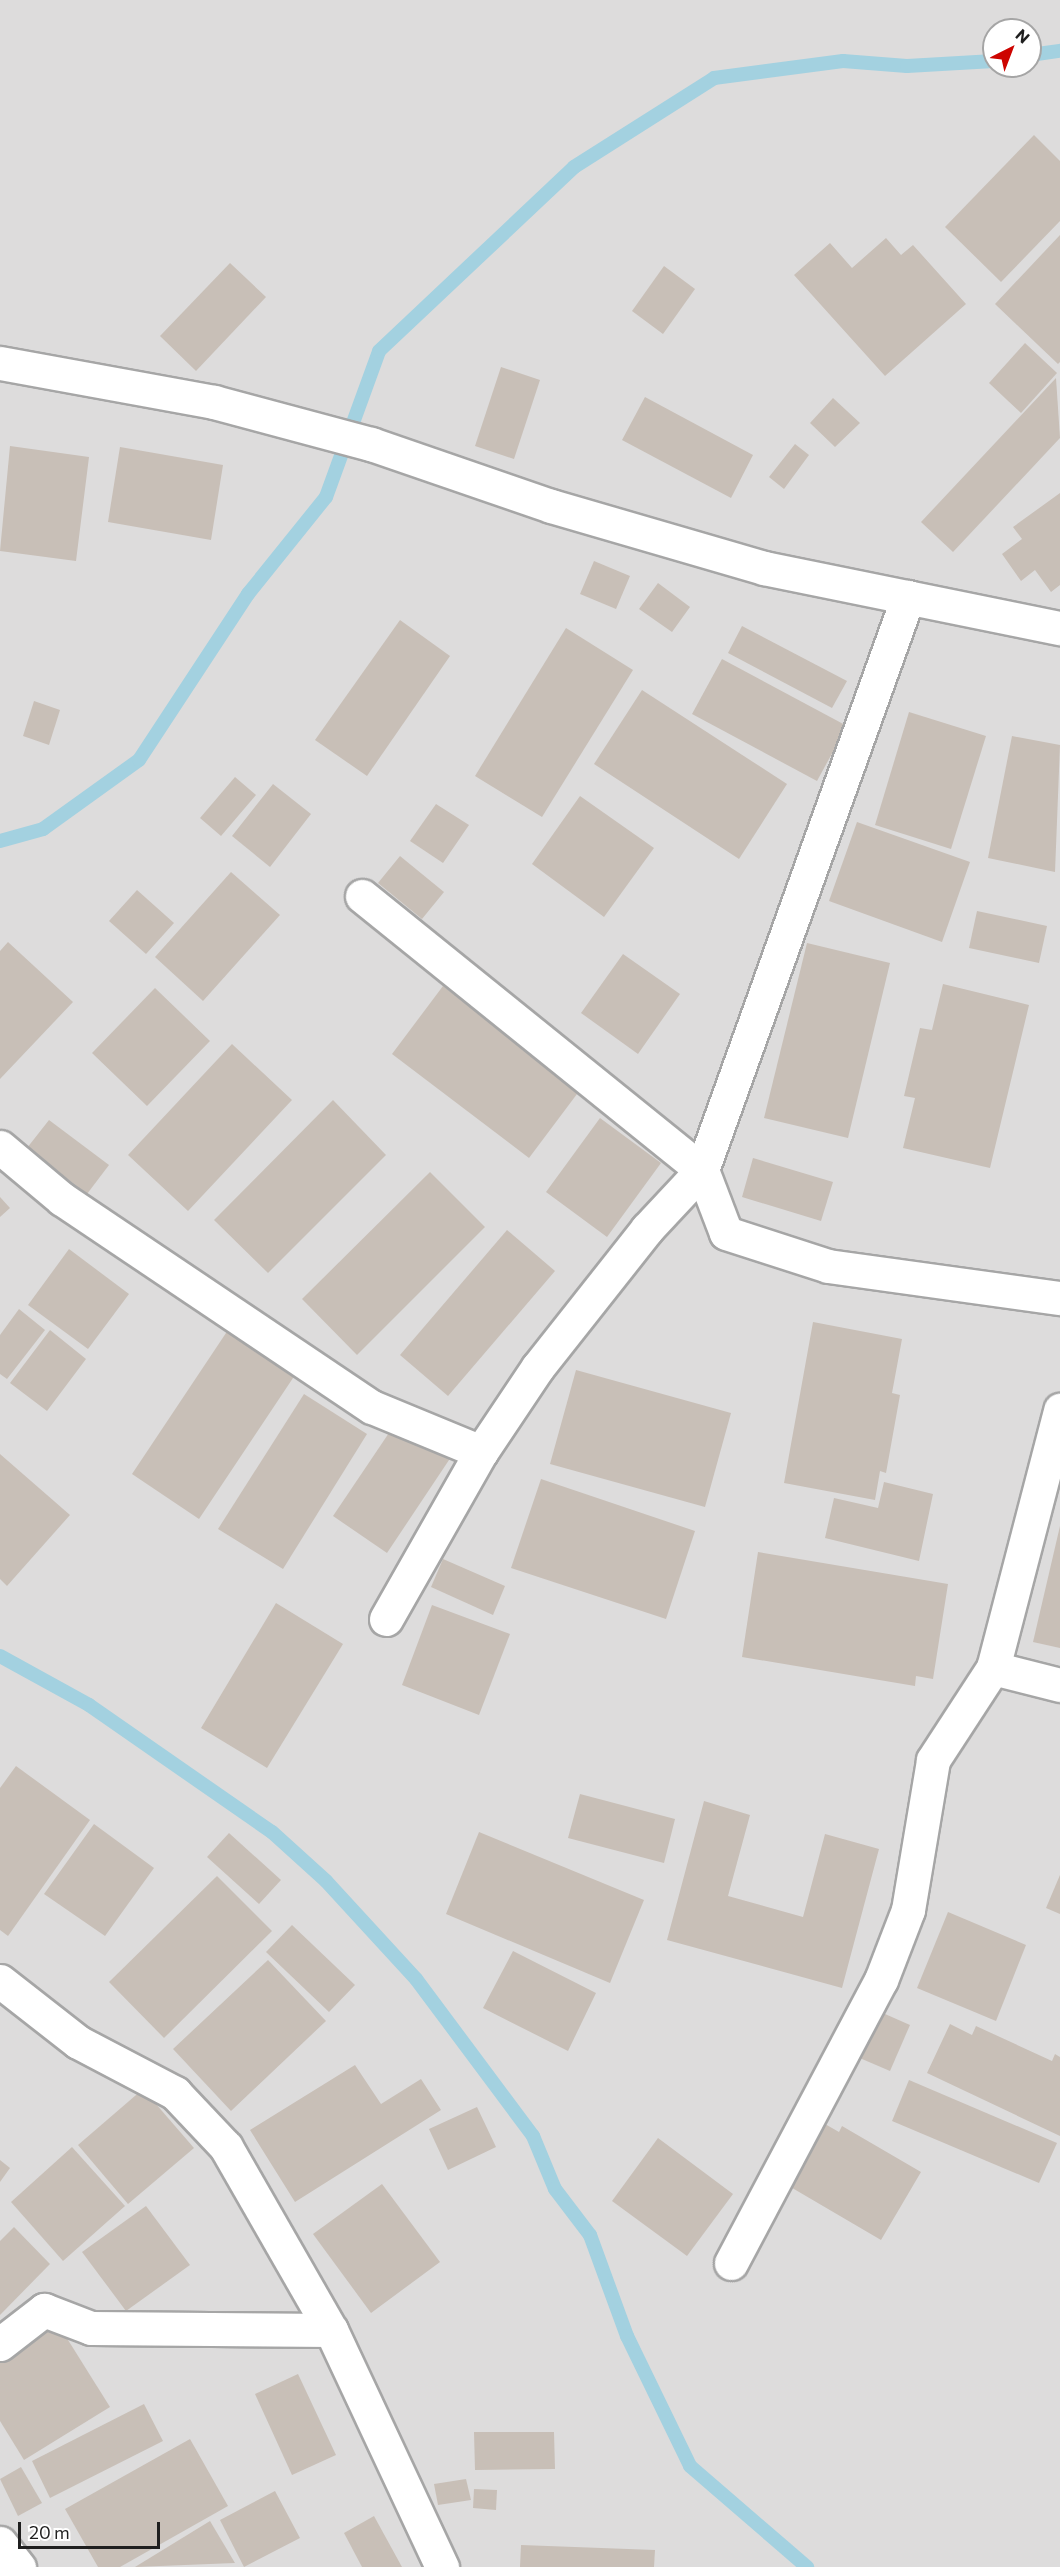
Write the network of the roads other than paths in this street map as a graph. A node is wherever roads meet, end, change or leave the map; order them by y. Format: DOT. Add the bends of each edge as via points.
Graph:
graph roads {
  1 [pos="0,363"];
  2 [pos="908,597"];
  3 [pos="1060,628"];
  4 [pos="362,896"];
  5 [pos="0,1147"];
  6 [pos="702,1170"];
  7 [pos="1060,1298"];
  8 [pos="1060,1410"];
  9 [pos="481,1452"];
  10 [pos="386,1619"];
  11 [pos="993,1668"];
  12 [pos="1060,1685"];
  13 [pos="0,1981"];
  14 [pos="731,2263"];
  15 [pos="332,2330"];
  16 [pos="0,2344"];
  17 [pos="0,2543"];
  18 [pos="19,2567"];
  19 [pos="442,2567"];
  1 -- 2 [label="street" via="214,402 371,444 551,506 764,568"];
  2 -- 3 [label="street"];
  2 -- 6 [label="street"];
  4 -- 6 [label="street"];
  5 -- 9 [label="street" via="62,1199 372,1407"];
  6 -- 7 [label="street" via="726,1233 780,1254 828,1266"];
  6 -- 9 [label="street" via="647,1229 538,1367"];
  8 -- 11 [label="street"];
  9 -- 10 [label="street"];
  11 -- 12 [label="street"];
  11 -- 14 [label="street" via="933,1760 908,1910 881,1980"];
  13 -- 15 [label="street" via="78,2042 175,2093 226,2147"];
  15 -- 16 [label="street" via="92,2328 44,2310"];
  15 -- 19 [label="street"];
  17 -- 18 [label="street"];
}
